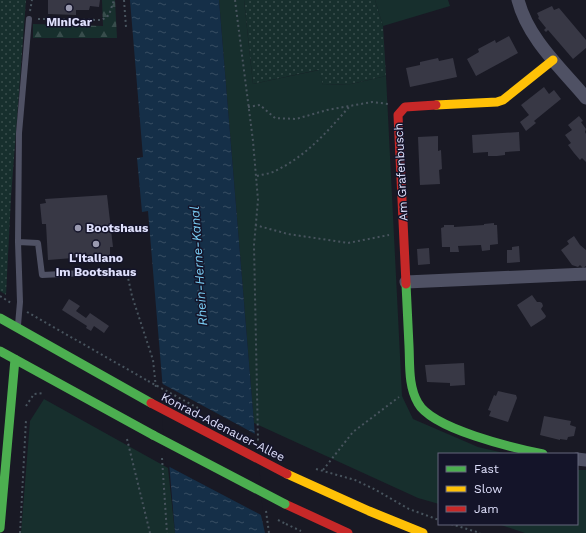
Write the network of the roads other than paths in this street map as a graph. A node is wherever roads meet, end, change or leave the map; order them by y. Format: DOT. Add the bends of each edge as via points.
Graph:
graph roads {
  1 [pos="518,0"];
  2 [pos="29,19"];
  3 [pos="553,60"];
  4 [pos="586,98"];
  5 [pos="18,242"];
  6 [pos="104,272"];
  7 [pos="586,274"];
  8 [pos="406,282"];
  9 [pos="0,318"];
  10 [pos="18,332"];
  11 [pos="0,351"];
  12 [pos="15,355"];
  13 [pos="539,453"];
  14 [pos="0,528"];
  15 [pos="348,533"];
  16 [pos="423,533"];
  1 -- 3 [label="street" via="525,22"];
  2 -- 5 [label="lane" via="19,133"];
  3 -- 4 [label="street"];
  3 -- 8 [label="main road, Am Grafenbusch" via="503,100 405,107 398,115"];
  5 -- 6 [label="lane" via="38,243 42,275"];
  5 -- 10 [label="lane"];
  7 -- 8 [label="street"];
  8 -- 13 [label="main road, Am Grafenbusch" via="412,388 421,407 432,418 488,440"];
  9 -- 10 [label="main road, Konrad-Adenauer-Allee"];
  10 -- 16 [label="main road, Konrad-Adenauer-Allee, bridge" via="287,474"];
  11 -- 12 [label="main road"];
  12 -- 14 [label="main road"];
  12 -- 15 [label="main road, bridge" via="153,435 285,504"];
}
